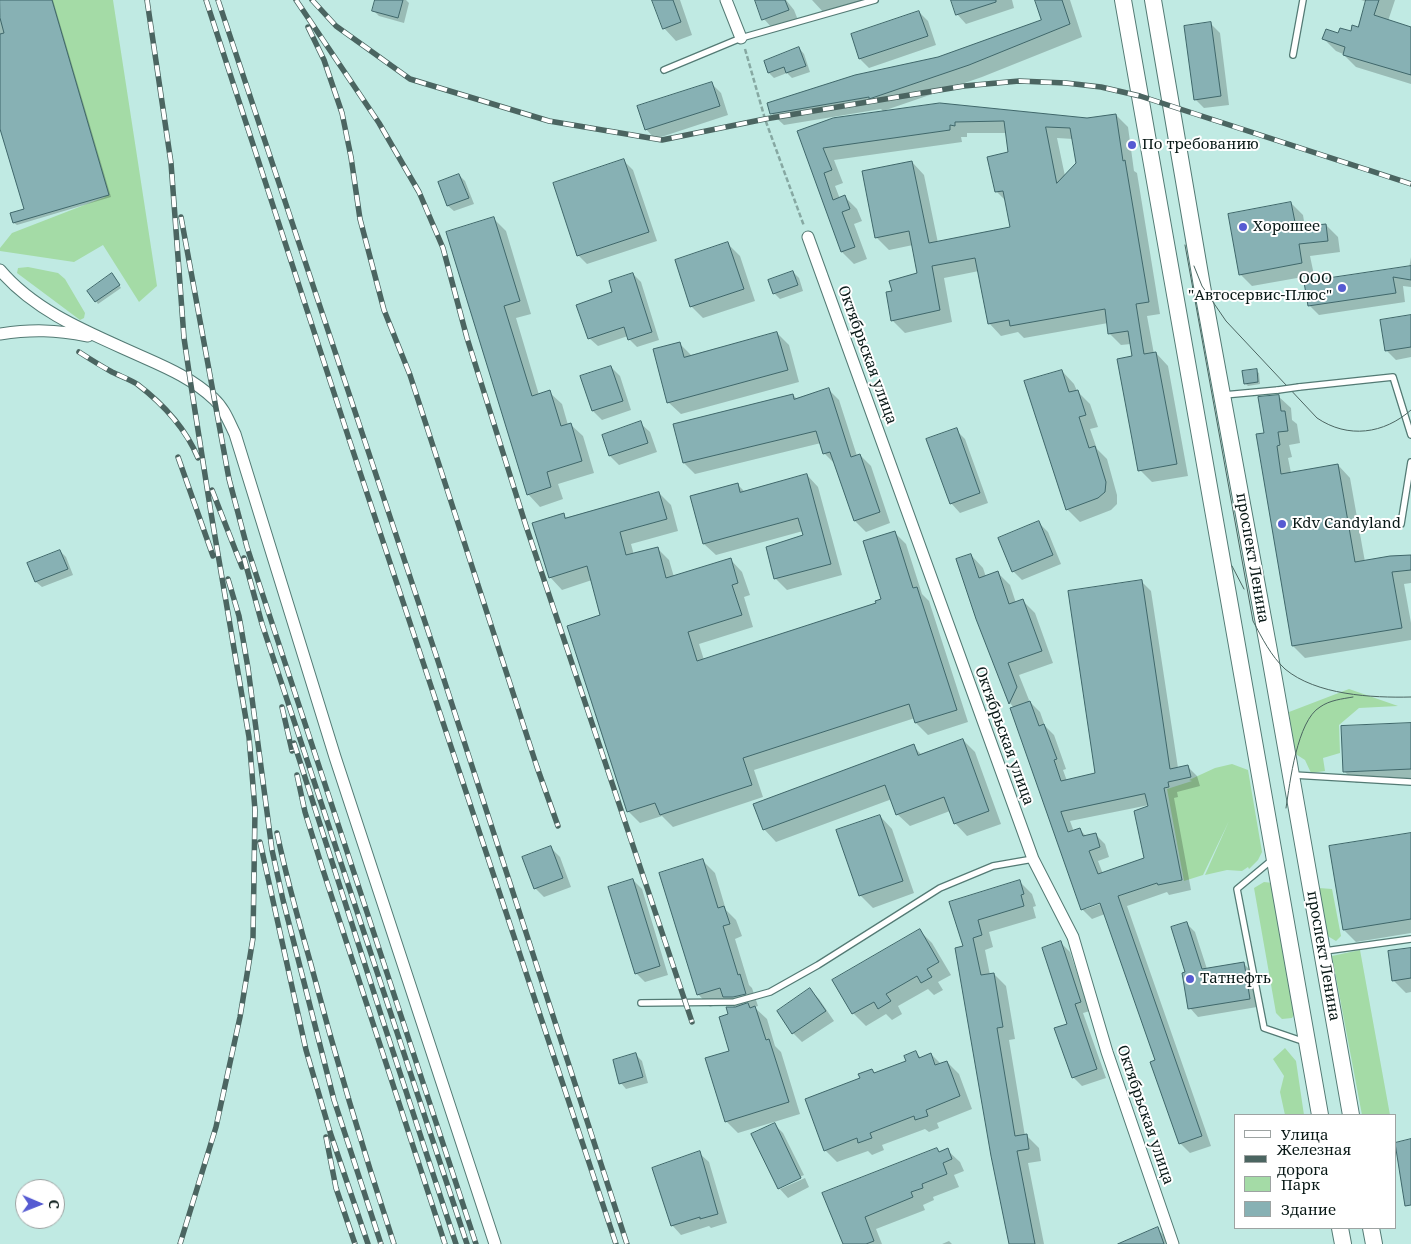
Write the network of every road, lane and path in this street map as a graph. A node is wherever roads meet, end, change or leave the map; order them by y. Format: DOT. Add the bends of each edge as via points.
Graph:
graph roads {
  1 [pos="726,0"];
  2 [pos="874,0"];
  3 [pos="1123,0"];
  4 [pos="1153,0"];
  5 [pos="1302,0"];
  6 [pos="741,38"];
  7 [pos="1293,55"];
  8 [pos="664,70"];
  9 [pos="808,238"];
  10 [pos="0,270"];
  11 [pos="0,334"];
  12 [pos="102,338"];
  13 [pos="1222,396"];
  14 [pos="1411,436"];
  15 [pos="1411,462"];
  16 [pos="1401,524"];
  17 [pos="1291,775"];
  18 [pos="1411,782"];
  19 [pos="1274,858"];
  20 [pos="1033,859"];
  21 [pos="1411,939"];
  22 [pos="1322,951"];
  23 [pos="641,1003"];
  24 [pos="1307,1042"];
  25 [pos="1320,1114"];
  26 [pos="1351,1114"];
  27 [pos="1340,1229"];
  28 [pos="1371,1229"];
  29 [pos="495,1244"];
  30 [pos="1173,1244"];
  31 [pos="1343,1244"];
  32 [pos="1374,1244"];
  1 -- 6 [label="street"];
  2 -- 6 [label="lane"];
  3 -- 19 [label="main road, проспект Ленина"];
  4 -- 13 [label="main road, проспект Ленина"];
  5 -- 7 [label="lane"];
  6 -- 8 [label="lane"];
  6 -- 9 [label="path" via="765,119"];
  9 -- 20 [label="street, Октябрьская улица"];
  10 -- 12 [label="street" via="33,300"];
  11 -- 12 [label="street" via="48,330"];
  12 -- 29 [label="street" via="190,379 215,399 235,434 335,757"];
  13 -- 14 [label="lane, bridge" via="1393,377"];
  13 -- 17 [label="main road, проспект Ленина"];
  15 -- 16 [label="lane"];
  17 -- 18 [label="lane"];
  17 -- 22 [label="main road, проспект Ленина"];
  19 -- 24 [label="main road, проспект Ленина"];
  19 -- 24 [label="lane" via="1237,889 1264,1028"];
  20 -- 23 [label="lane" via="993,866 940,888 770,992 734,1002"];
  20 -- 30 [label="street, Октябрьская улица" via="1073,937 1107,1052"];
  21 -- 22 [label="lane"];
  22 -- 26 [label="main road, проспект Ленина"];
  24 -- 25 [label="main road, проспект Ленина"];
  27 -- 31 [label="main road"];
  28 -- 32 [label="main road"];
}
